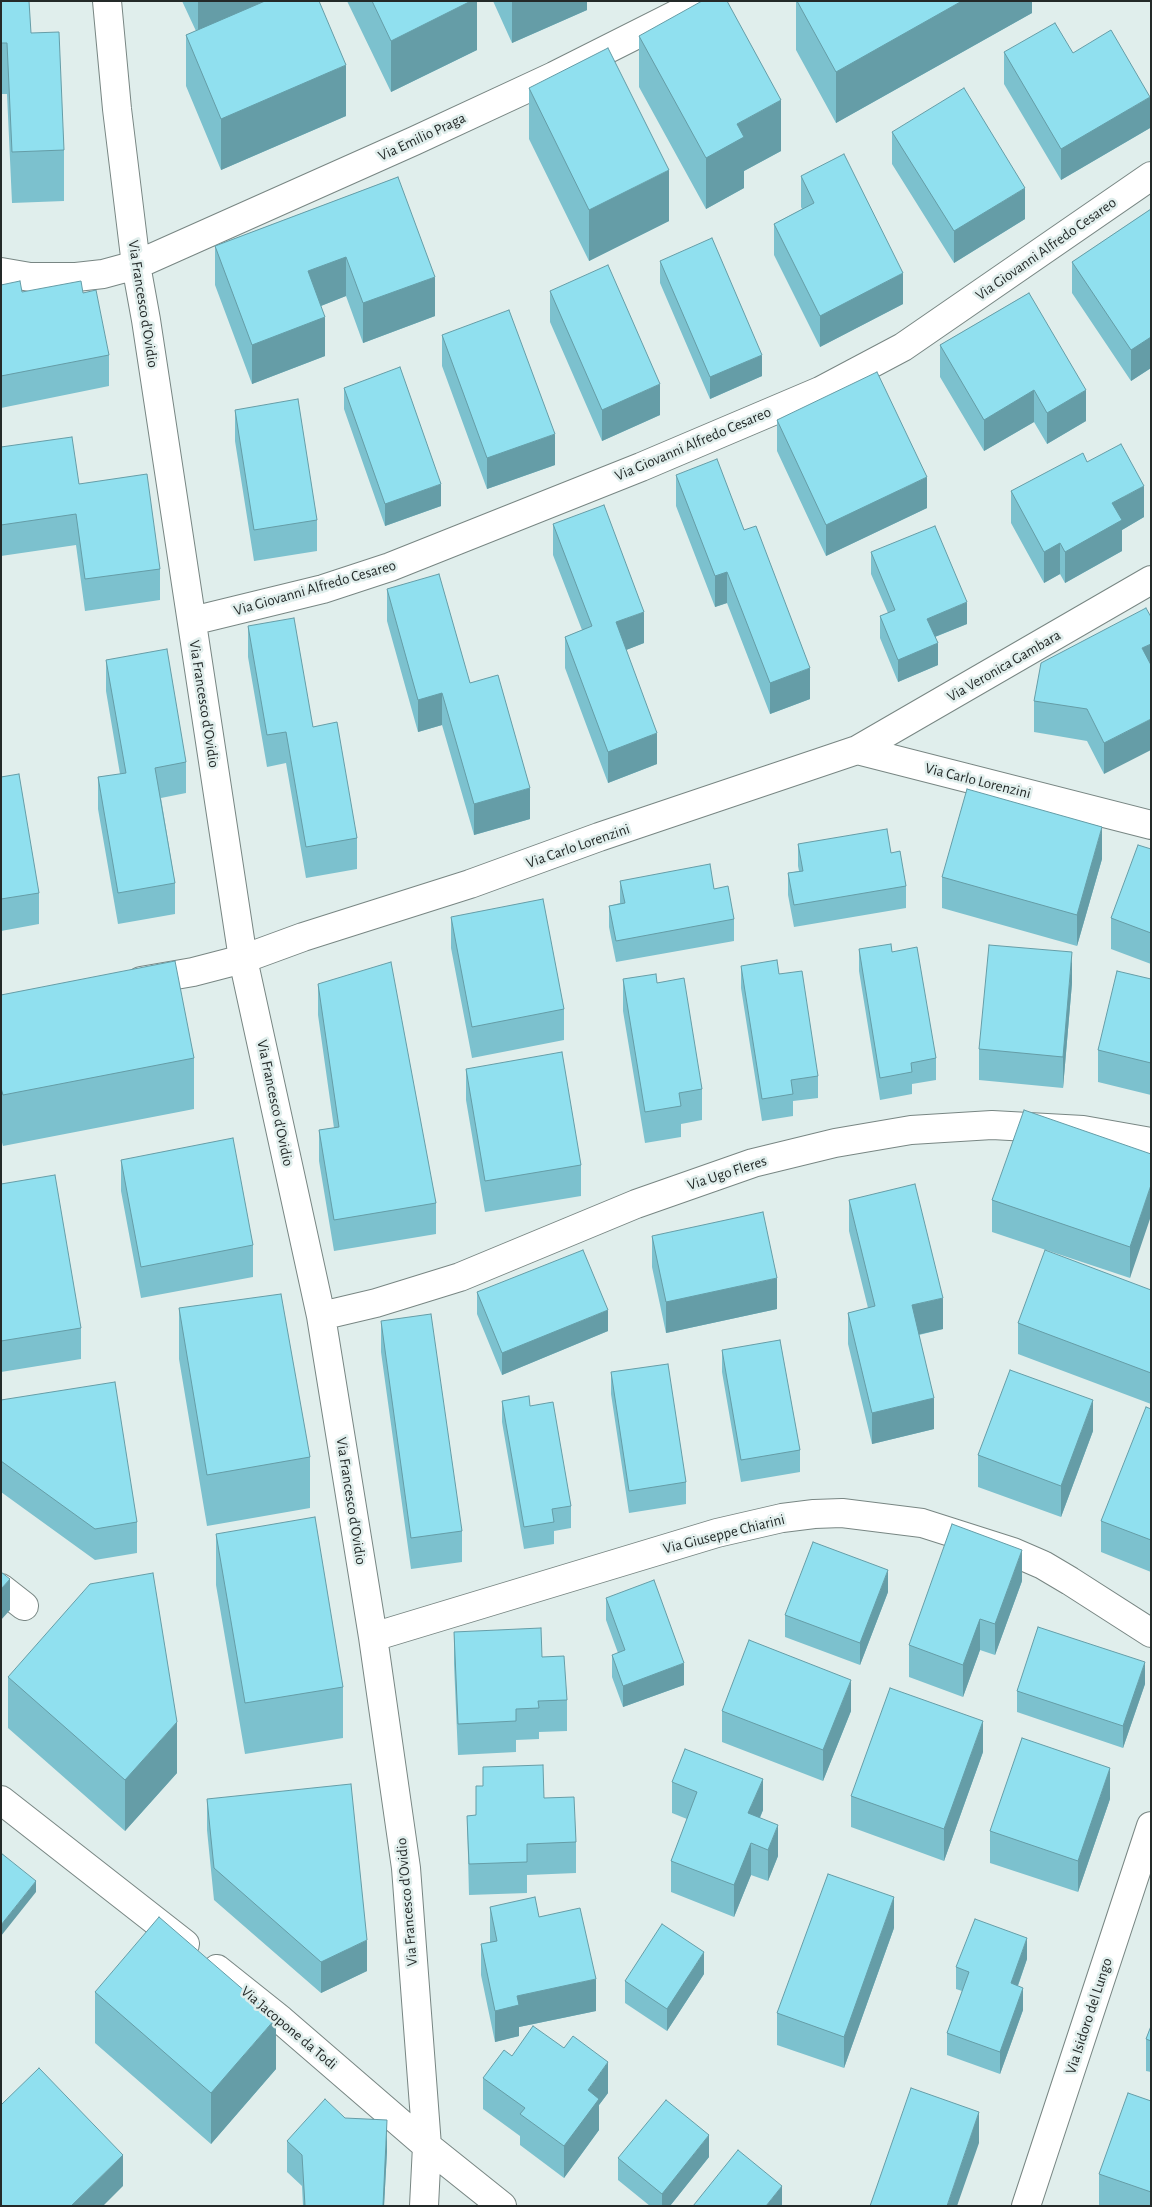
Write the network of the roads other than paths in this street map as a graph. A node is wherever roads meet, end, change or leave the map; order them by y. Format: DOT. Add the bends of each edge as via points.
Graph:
graph roads {
  1 [pos="107,1"];
  2 [pos="703,1"];
  3 [pos="1151,176"];
  4 [pos="136,265"];
  5 [pos="1,272"];
  6 [pos="1151,580"];
  7 [pos="192,621"];
  8 [pos="858,750"];
  9 [pos="1151,825"];
  10 [pos="243,959"];
  11 [pos="113,984"];
  12 [pos="1151,1142"];
  13 [pos="321,1316"];
  14 [pos="1,1588"];
  15 [pos="24,1606"];
  16 [pos="1151,1633"];
  17 [pos="373,1636"];
  18 [pos="1,1800"];
  19 [pos="1151,1826"];
  20 [pos="426,2146"];
  21 [pos="424,2206"];
  22 [pos="502,2206"];
  23 [pos="1026,2206"];
  1 -- 4 [label="street, Via Francesco d'Ovidio"];
  2 -- 4 [label="street, Via Emilio Praga" via="414,141"];
  3 -- 7 [label="street, Via Giovanni Alfredo Cesareo" via="903,347 820,390 640,467 390,567 323,589"];
  4 -- 5 [label="street, Via Emilio Praga" via="76,277 30,277"];
  4 -- 7 [label="street, Via Francesco d'Ovidio"];
  6 -- 8 [label="street, Via Veronica Gambara"];
  7 -- 10 [label="street, Via Francesco d'Ovidio"];
  8 -- 9 [label="street, Via Carlo Lorenzini"];
  8 -- 10 [label="street, Via Carlo Lorenzini"];
  10 -- 11 [label="street, Via Carlo Lorenzini" via="193,972"];
  10 -- 13 [label="street, Via Francesco d'Ovidio"];
  12 -- 13 [label="street, Via Ugo Fleres" via="1083,1130 992,1126 911,1130 835,1143 752,1163 636,1204 460,1277"];
  13 -- 17 [label="street, Via Francesco d'Ovidio"];
  14 -- 15 [label="street"];
  16 -- 17 [label="street, Via Giuseppe Chiarini" via="1043,1565 1013,1552 922,1523 842,1513 782,1518 717,1533"];
  17 -- 20 [label="street, Via Francesco d'Ovidio" via="406,1868"];
  18 -- 20 [label="street, Via Jacopone da Todi" via="282,2020"];
  19 -- 23 [label="street, Via Isidoro del Lungo"];
  20 -- 21 [label="street, Via Francesco d'Ovidio"];
  20 -- 22 [label="street, Via Jacopone da Todi"];
}
